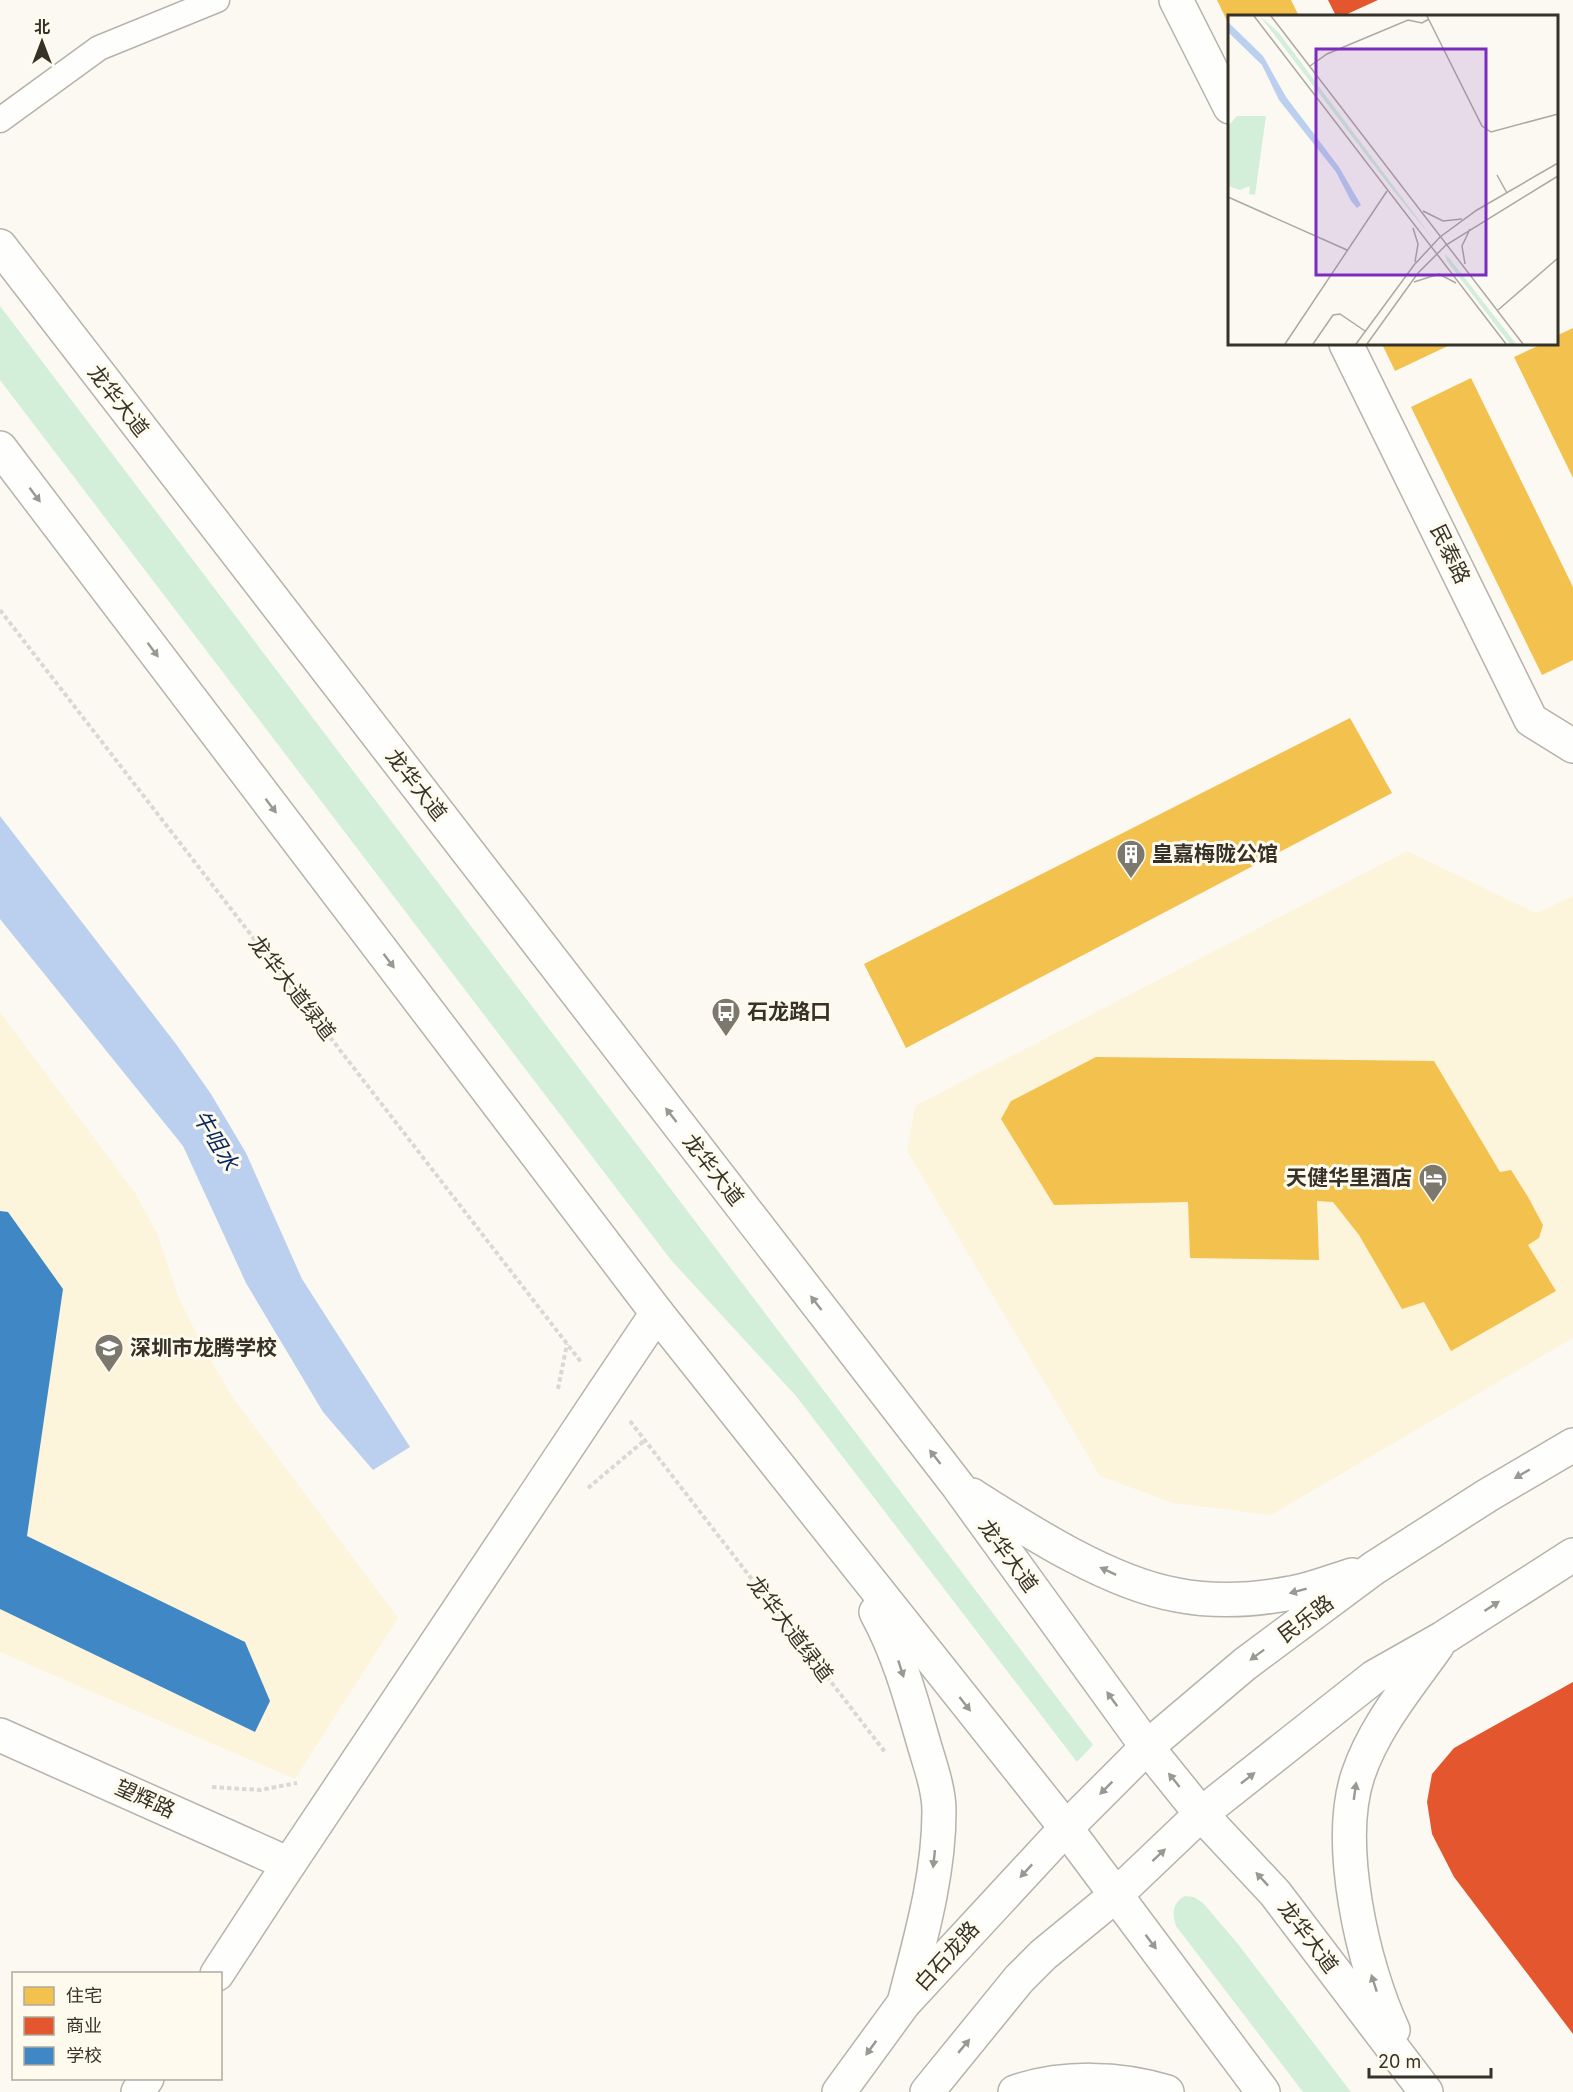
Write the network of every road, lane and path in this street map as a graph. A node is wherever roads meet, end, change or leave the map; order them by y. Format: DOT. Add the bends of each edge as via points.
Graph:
graph roads {
  1 [pos="217,0"];
  2 [pos="1176,0"];
  3 [pos="1228,104"];
  4 [pos="0,120"];
  5 [pos="0,246"];
  6 [pos="1346,345"];
  7 [pos="0,448"];
  8 [pos="0,610"];
  9 [pos="1573,746"];
  10 [pos="657,1313"];
  11 [pos="567,1344"];
  12 [pos="584,1366"];
  13 [pos="557,1390"];
  14 [pos="636,1428"];
  15 [pos="1573,1445"];
  16 [pos="958,1486"];
  17 [pos="839,1541"];
  18 [pos="1573,1555"];
  19 [pos="1374,1568"];
  20 [pos="1443,1638"];
  21 [pos="0,1735"];
  22 [pos="1147,1747"];
  23 [pos="889,1757"];
  24 [pos="304,1776"];
  25 [pos="201,1783"];
  26 [pos="1201,1814"];
  27 [pos="1066,1828"];
  28 [pos="289,1864"];
  29 [pos="1116,1895"];
  30 [pos="218,1972"];
  31 [pos="904,2003"];
  32 [pos="1420,2084"];
  33 [pos="839,2092"];
  34 [pos="927,2092"];
  35 [pos="1016,2092"];
  36 [pos="1167,2092"];
  37 [pos="1263,2092"];
  1 -- 4 [label="lane" via="99,48"];
  2 -- 3 [label="main road"];
  16 -- 5 [label="main road, 龙华大道, one-way"];
  6 -- 9 [label="main road, 民泰路" via="1532,720"];
  7 -- 10 [label="main road, one-way"];
  8 -- 11 [label="path, 龙华大道绿道"];
  10 -- 17 [label="main road"];
  10 -- 28 [label="main road"];
  11 -- 12 [label="path, 龙华大道绿道"];
  11 -- 13 [label="path"];
  14 -- 23 [label="path, 龙华大道绿道"];
  15 -- 19 [label="main road, 民乐路, one-way"];
  19 -- 16 [label="main road, one-way" via="1292,1593 1237,1599 1176,1595 1127,1580 1077,1556"];
  22 -- 16 [label="main road, 龙华大道, one-way"];
  17 -- 27 [label="main road, one-way"];
  17 -- 31 [label="main road, one-way" via="893,1644 931,1767 939,1809 930,1898"];
  20 -- 18 [label="main road, one-way"];
  19 -- 22 [label="main road, 民乐路, one-way" via="1245,1664"];
  26 -- 20 [label="main road, one-way" via="1374,1677"];
  32 -- 20 [label="main road, one-way" via="1382,2007 1363,1947 1353,1887 1350,1828 1358,1776 1386,1716"];
  21 -- 28 [label="main road, 望辉路"];
  26 -- 22 [label="main road, 龙华大道, one-way"];
  22 -- 27 [label="main road, 民乐路, one-way"];
  24 -- 25 [label="path" via="297,1782 260,1790"];
  29 -- 26 [label="main road, one-way"];
  32 -- 26 [label="main road, 龙华大道, one-way" via="1275,1893"];
  27 -- 29 [label="main road"];
  27 -- 31 [label="main road, 白石龙路, one-way"];
  28 -- 30 [label="main road"];
  34 -- 29 [label="main road, one-way" via="1035,1963"];
  29 -- 37 [label="main road, one-way"];
  31 -- 33 [label="main road, 白石龙路, one-way"];
  35 -- 36 [label="main road" via="1044,2082 1137,2082"];
}
